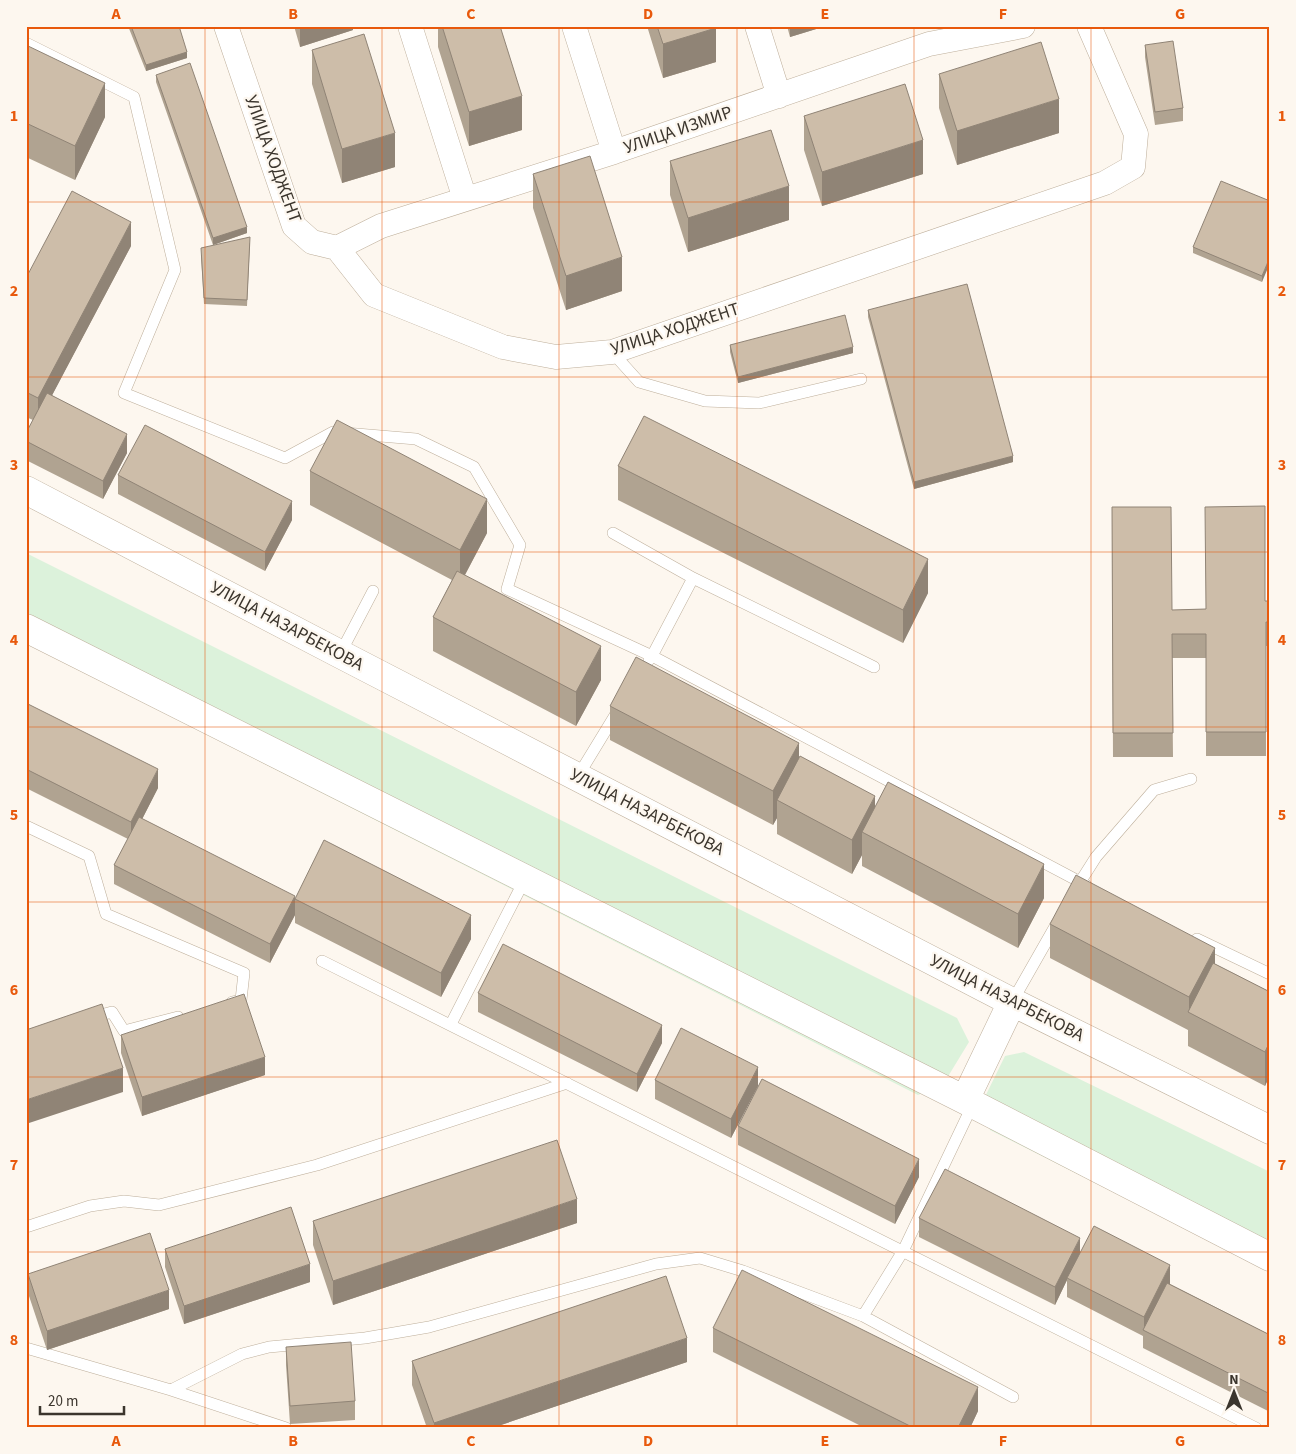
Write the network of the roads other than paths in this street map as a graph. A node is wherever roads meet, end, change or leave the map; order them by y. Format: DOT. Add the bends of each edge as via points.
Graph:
graph roads {
  1 [pos="226,26"];
  2 [pos="410,26"];
  3 [pos="574,26"];
  4 [pos="757,26"];
  5 [pos="1089,26"];
  6 [pos="1009,27"];
  7 [pos="927,35"];
  8 [pos="26,43"];
  9 [pos="779,96"];
  10 [pos="614,152"];
  11 [pos="465,199"];
  12 [pos="337,248"];
  13 [pos="612,352"];
  14 [pos="861,379"];
  15 [pos="26,490"];
  16 [pos="613,534"];
  17 [pos="693,578"];
  18 [pos="373,591"];
  19 [pos="26,628"];
  20 [pos="340,654"];
  21 [pos="652,656"];
  22 [pos="874,667"];
  23 [pos="642,672"];
  24 [pos="622,704"];
  25 [pos="578,776"];
  26 [pos="1191,779"];
  27 [pos="26,826"];
  28 [pos="525,878"];
  29 [pos="1080,882"];
  30 [pos="1098,891"];
  31 [pos="1070,899"];
  32 [pos="1061,916"];
  33 [pos="1184,932"];
  34 [pos="322,960"];
  35 [pos="1270,974"];
  36 [pos="1012,1002"];
  37 [pos="223,1005"];
  38 [pos="187,1014"];
  39 [pos="83,1020"];
  40 [pos="450,1024"];
  41 [pos="567,1083"];
  42 [pos="969,1102"];
  43 [pos="1270,1130"];
  44 [pos="26,1227"];
  45 [pos="903,1251"];
  46 [pos="1270,1258"];
  47 [pos="863,1316"];
  48 [pos="26,1348"];
  49 [pos="171,1390"];
  50 [pos="1013,1398"];
  51 [pos="286,1428"];
  52 [pos="1256,1428"];
  1 -- 12 [label="street, УЛИЦА ХОДЖЕНТ" via="294,226 312,242"];
  2 -- 11 [label="street"];
  3 -- 10 [label="street"];
  4 -- 9 [label="street"];
  5 -- 13 [label="street, УЛИЦА ХОДЖЕНТ" via="1136,134 1133,167 1105,183"];
  6 -- 7 [label="street, УЛИЦА ИЗМИР"];
  7 -- 9 [label="street, УЛИЦА ИЗМИР"];
  8 -- 21 [label="lane" via="134,96 175,270 124,393 284,458 333,432 416,439 474,467 520,545 507,589"];
  9 -- 10 [label="street, УЛИЦА ИЗМИР"];
  10 -- 11 [label="street, УЛИЦА ИЗМИР"];
  11 -- 12 [label="street, УЛИЦА ИЗМИР" via="381,226"];
  12 -- 13 [label="street, УЛИЦА ХОДЖЕНТ" via="374,295 503,347 556,357"];
  13 -- 14 [label="lane" via="639,382 705,402 759,403"];
  15 -- 20 [label="street, УЛИЦА НАЗАРБЕКОВА"];
  16 -- 17 [label="lane"];
  17 -- 21 [label="lane"];
  17 -- 22 [label="lane"];
  18 -- 20 [label="lane"];
  19 -- 28 [label="street"];
  20 -- 25 [label="street, УЛИЦА НАЗАРБЕКОВА"];
  21 -- 23 [label="lane"];
  21 -- 29 [label="lane"];
  24 -- 25 [label="lane"];
  25 -- 36 [label="street, УЛИЦА НАЗАРБЕКОВА"];
  26 -- 29 [label="lane" via="1154,790 1096,857"];
  27 -- 37 [label="lane" via="90,856 106,914 244,973 241,1000"];
  28 -- 40 [label="lane"];
  28 -- 42 [label="street"];
  29 -- 30 [label="lane"];
  29 -- 31 [label="lane"];
  32 -- 36 [label="lane"];
  33 -- 35 [label="lane"];
  34 -- 40 [label="lane"];
  36 -- 42 [label="street"];
  36 -- 43 [label="street, УЛИЦА НАЗАРБЕКОВА"];
  38 -- 39 [label="lane" via="124,1031 112,1012"];
  40 -- 41 [label="lane"];
  41 -- 44 [label="lane" via="288,1173 159,1205 124,1201 90,1206"];
  41 -- 45 [label="lane"];
  42 -- 45 [label="lane"];
  42 -- 46 [label="street"];
  45 -- 47 [label="lane"];
  45 -- 52 [label="lane"];
  47 -- 49 [label="lane" via="700,1258 656,1264 429,1327 365,1338 269,1347 242,1354"];
  47 -- 50 [label="lane"];
  48 -- 49 [label="lane"];
  49 -- 51 [label="lane"];
}
